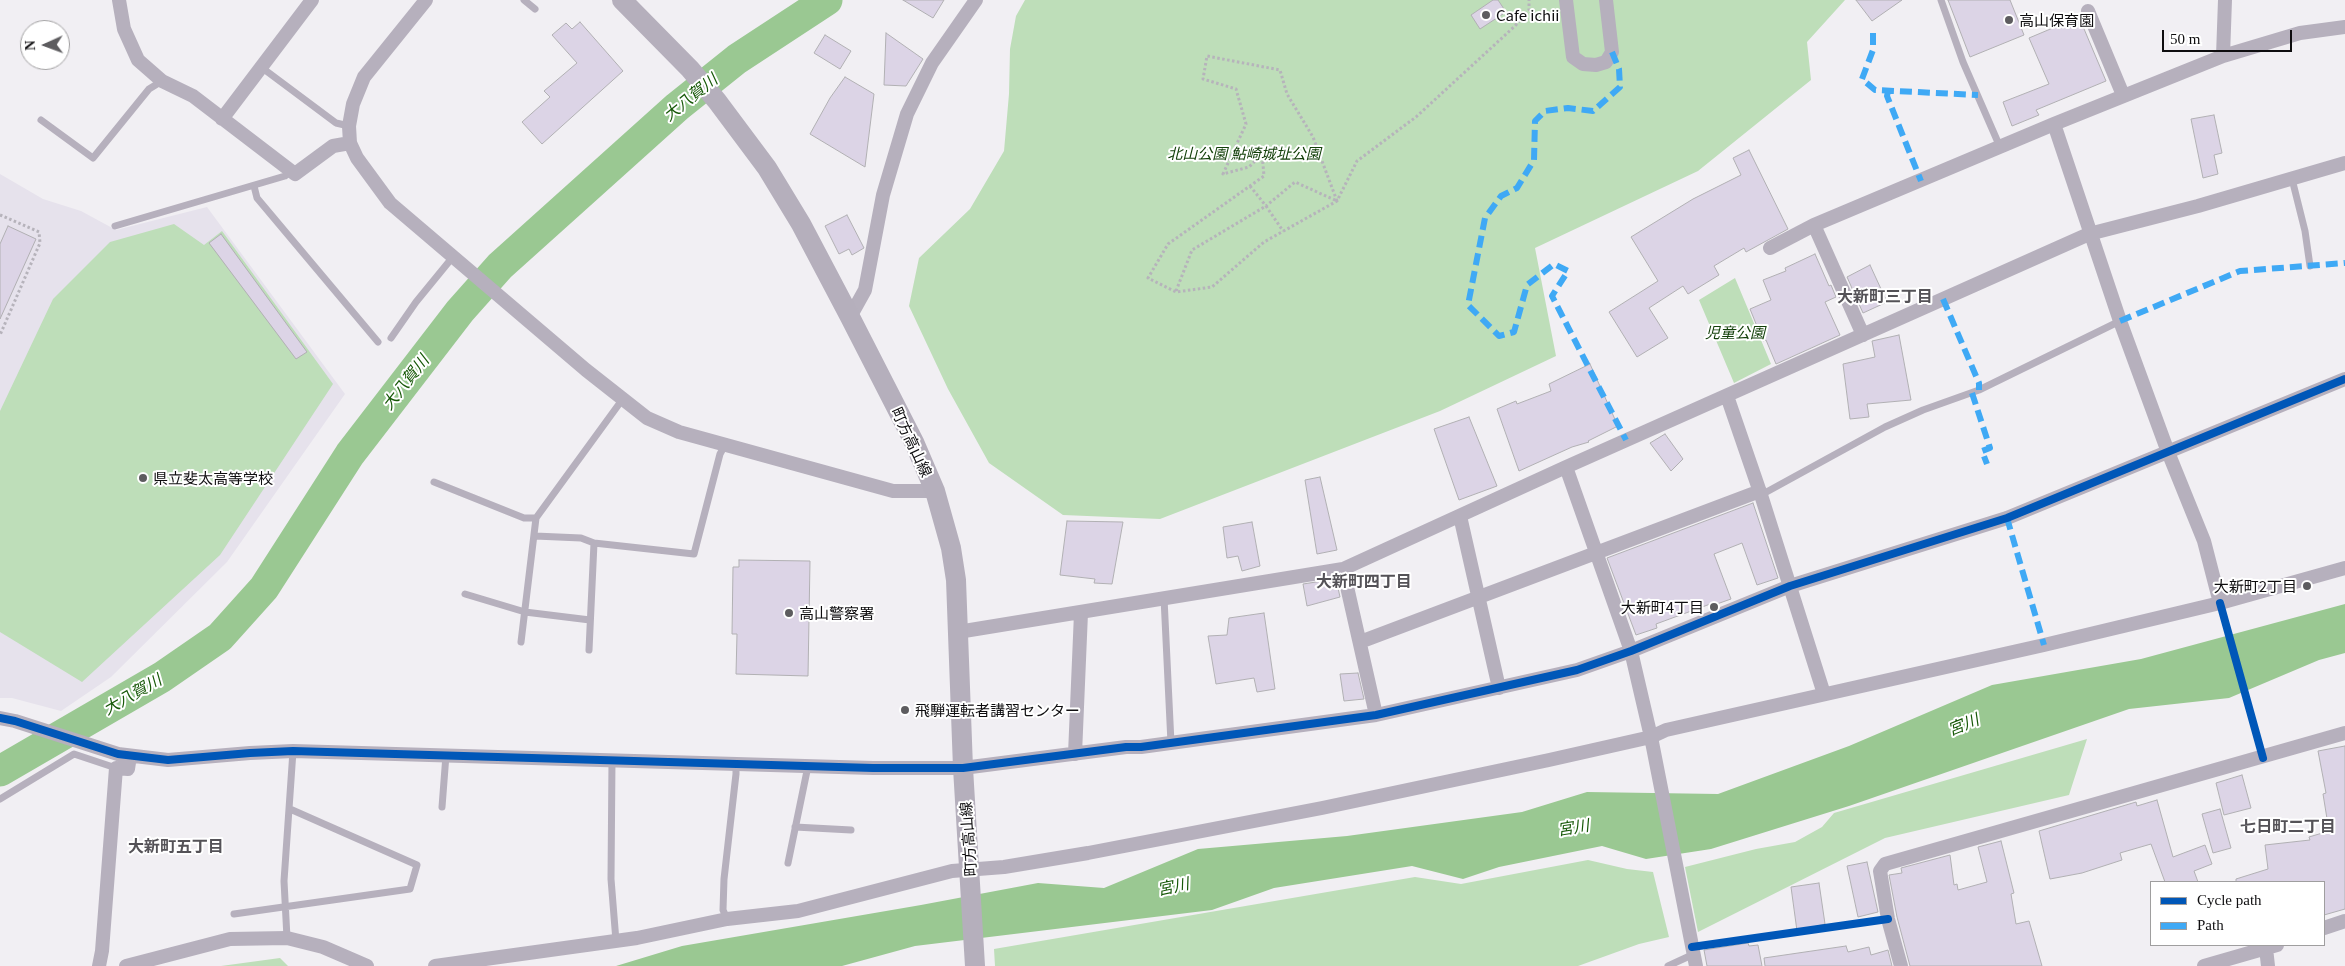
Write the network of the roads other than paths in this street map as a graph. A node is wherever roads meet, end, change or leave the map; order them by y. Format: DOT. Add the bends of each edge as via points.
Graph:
graph roads {
  1 [pos="119,0"];
  2 [pos="312,0"];
  3 [pos="426,0"];
  4 [pos="524,0"];
  5 [pos="622,0"];
  6 [pos="976,0"];
  7 [pos="1566,0"];
  8 [pos="1606,0"];
  9 [pos="1940,0"];
  10 [pos="2225,0"];
  11 [pos="535,9"];
  12 [pos="2088,11"];
  13 [pos="2345,27"];
  14 [pos="2222,56"];
  15 [pos="261,67"];
  16 [pos="162,81"];
  17 [pos="2123,95"];
  18 [pos="222,119"];
  19 [pos="41,120"];
  20 [pos="2054,124"];
  21 [pos="349,126"];
  22 [pos="350,143"];
  23 [pos="2000,147"];
  24 [pos="2345,163"];
  25 [pos="291,170"];
  26 [pos="2292,179"];
  27 [pos="254,186"];
  28 [pos="1814,225"];
  29 [pos="115,226"];
  30 [pos="2090,234"];
  31 [pos="1770,248"];
  32 [pos="456,261"];
  33 [pos="2310,266"];
  34 [pos="850,317"];
  35 [pos="2120,321"];
  36 [pos="1863,335"];
  37 [pos="391,338"];
  38 [pos="378,342"];
  39 [pos="2345,379"];
  40 [pos="1727,396"];
  41 [pos="622,400"];
  42 [pos="725,445"];
  43 [pos="2168,452"];
  44 [pos="1566,466"];
  45 [pos="434,482"];
  46 [pos="935,491"];
  47 [pos="1761,493"];
  48 [pos="1460,516"];
  49 [pos="536,518"];
  50 [pos="535,536"];
  51 [pos="594,543"];
  52 [pos="1596,552"];
  53 [pos="2345,568"];
  54 [pos="1343,569"];
  55 [pos="1790,586"];
  56 [pos="465,594"];
  57 [pos="1478,597"];
  58 [pos="1164,598"];
  59 [pos="2220,603"];
  60 [pos="525,612"];
  61 [pos="1081,613"];
  62 [pos="590,620"];
  63 [pos="958,632"];
  64 [pos="521,642"];
  65 [pos="1360,642"];
  66 [pos="589,650"];
  67 [pos="1631,652"];
  68 [pos="1499,688"];
  69 [pos="1824,694"];
  70 [pos="1376,715"];
  71 [pos="0,718"];
  72 [pos="2345,733"];
  73 [pos="1652,742"];
  74 [pos="1171,743"];
  75 [pos="293,751"];
  76 [pos="1075,754"];
  77 [pos="446,755"];
  78 [pos="121,759"];
  79 [pos="612,760"];
  80 [pos="736,764"];
  81 [pos="808,766"];
  82 [pos="963,768"];
  83 [pos="0,799"];
  84 [pos="442,807"];
  85 [pos="290,809"];
  86 [pos="796,827"];
  87 [pos="852,830"];
  88 [pos="788,863"];
  89 [pos="970,873"];
  90 [pos="284,907"];
  91 [pos="234,914"];
  92 [pos="728,920"];
  93 [pos="2345,921"];
  94 [pos="2325,928"];
  95 [pos="286,938"];
  96 [pos="616,941"];
  97 [pos="2272,947"];
  98 [pos="1694,953"];
  99 [pos="99,966"];
  100 [pos="126,966"];
  101 [pos="367,966"];
  102 [pos="435,966"];
  103 [pos="975,966"];
  104 [pos="1668,966"];
  105 [pos="1901,966"];
  106 [pos="2204,966"];
  107 [pos="2268,966"];
  1 -- 16 [label="street" via="124,29 138,60"];
  2 -- 15 [label="street"];
  3 -- 21 [label="street" via="364,77"];
  4 -- 11 [label="lane"];
  5 -- 34 [label="main road, 町方高山線" via="674,50 767,168"];
  6 -- 34 [label="street" via="932,63 907,114 883,195 867,281"];
  7 -- 8 [label="street" via="1573,57 1582,64 1596,65 1606,62 1612,52"];
  9 -- 23 [label="lane"];
  10 -- 14 [label="street"];
  12 -- 17 [label="street"];
  13 -- 14 [label="street" via="2300,33"];
  14 -- 17 [label="street"];
  15 -- 18 [label="street"];
  15 -- 21 [label="lane" via="336,123"];
  16 -- 18 [label="street" via="193,96"];
  16 -- 19 [label="lane" via="149,89 93,158"];
  17 -- 20 [label="street"];
  18 -- 25 [label="street"];
  20 -- 23 [label="street"];
  20 -- 30 [label="street"];
  21 -- 22 [label="street"];
  22 -- 25 [label="street" via="333,146 295,174"];
  22 -- 32 [label="street" via="363,169 390,203"];
  23 -- 28 [label="street"];
  24 -- 26 [label="street"];
  25 -- 27 [label="lane" via="285,176"];
  26 -- 30 [label="street"];
  26 -- 33 [label="lane"];
  27 -- 29 [label="lane"];
  27 -- 38 [label="lane" via="258,198"];
  28 -- 31 [label="street"];
  28 -- 36 [label="street"];
  30 -- 35 [label="street"];
  30 -- 36 [label="street"];
  32 -- 37 [label="lane" via="416,302"];
  32 -- 41 [label="street"];
  34 -- 46 [label="main road, 町方高山線" via="914,442"];
  35 -- 43 [label="street"];
  35 -- 47 [label="lane" via="1978,390 1898,421"];
  36 -- 40 [label="street"];
  39 -- 43 [label="street"];
  40 -- 44 [label="street"];
  40 -- 47 [label="street"];
  41 -- 42 [label="street" via="646,418 662,425"];
  41 -- 49 [label="lane"];
  42 -- 46 [label="street" via="893,491"];
  42 -- 51 [label="lane" via="694,554"];
  43 -- 55 [label="street" via="2007,518"];
  43 -- 59 [label="street" via="2204,540"];
  44 -- 48 [label="street"];
  44 -- 52 [label="street"];
  45 -- 49 [label="lane" via="524,518"];
  46 -- 63 [label="main road, 町方高山線" via="951,548"];
  47 -- 52 [label="street"];
  47 -- 55 [label="street"];
  48 -- 54 [label="street"];
  48 -- 57 [label="street"];
  49 -- 50 [label="lane"];
  50 -- 51 [label="lane" via="581,538"];
  50 -- 60 [label="lane"];
  51 -- 62 [label="lane"];
  52 -- 57 [label="street"];
  52 -- 67 [label="street"];
  53 -- 59 [label="street"];
  54 -- 58 [label="street"];
  54 -- 65 [label="street"];
  55 -- 67 [label="street"];
  55 -- 69 [label="street"];
  56 -- 60 [label="lane"];
  57 -- 65 [label="street"];
  57 -- 68 [label="street"];
  58 -- 61 [label="street"];
  58 -- 74 [label="lane"];
  59 -- 69 [label="street"];
  60 -- 62 [label="lane"];
  60 -- 64 [label="lane"];
  61 -- 63 [label="street"];
  61 -- 76 [label="street"];
  62 -- 66 [label="lane"];
  63 -- 82 [label="main road, 町方高山線"];
  65 -- 70 [label="street"];
  67 -- 68 [label="street" via="1576,670"];
  67 -- 73 [label="street"];
  68 -- 70 [label="street"];
  69 -- 73 [label="street" via="1666,730"];
  70 -- 74 [label="street"];
  71 -- 78 [label="street"];
  72 -- 105 [label="street" via="1885,864 1880,871 1888,919"];
  73 -- 89 [label="street"];
  73 -- 98 [label="street"];
  74 -- 76 [label="street"];
  75 -- 77 [label="street"];
  75 -- 78 [label="street" via="168,760"];
  75 -- 85 [label="lane"];
  76 -- 82 [label="street"];
  77 -- 79 [label="street"];
  77 -- 84 [label="lane"];
  78 -- 83 [label="lane" via="74,754"];
  78 -- 99 [label="street"];
  79 -- 80 [label="street"];
  79 -- 96 [label="lane" via="610,879"];
  80 -- 81 [label="street"];
  80 -- 92 [label="lane" via="724,879 723,910"];
  81 -- 82 [label="street"];
  81 -- 86 [label="lane"];
  82 -- 89 [label="main road, 町方高山線"];
  85 -- 90 [label="lane"];
  85 -- 90 [label="lane" via="418,865 410,890"];
  86 -- 87 [label="lane"];
  86 -- 88 [label="lane"];
  89 -- 92 [label="street" via="798,911"];
  89 -- 103 [label="main road, 町方高山線"];
  90 -- 91 [label="lane"];
  90 -- 95 [label="lane"];
  92 -- 96 [label="street"];
  93 -- 94 [label="street"];
  95 -- 100 [label="street" via="230,940"];
  95 -- 101 [label="street" via="323,947"];
  96 -- 102 [label="street"];
  97 -- 106 [label="street"];
  97 -- 107 [label="street"];
  98 -- 104 [label="lane"];
}
